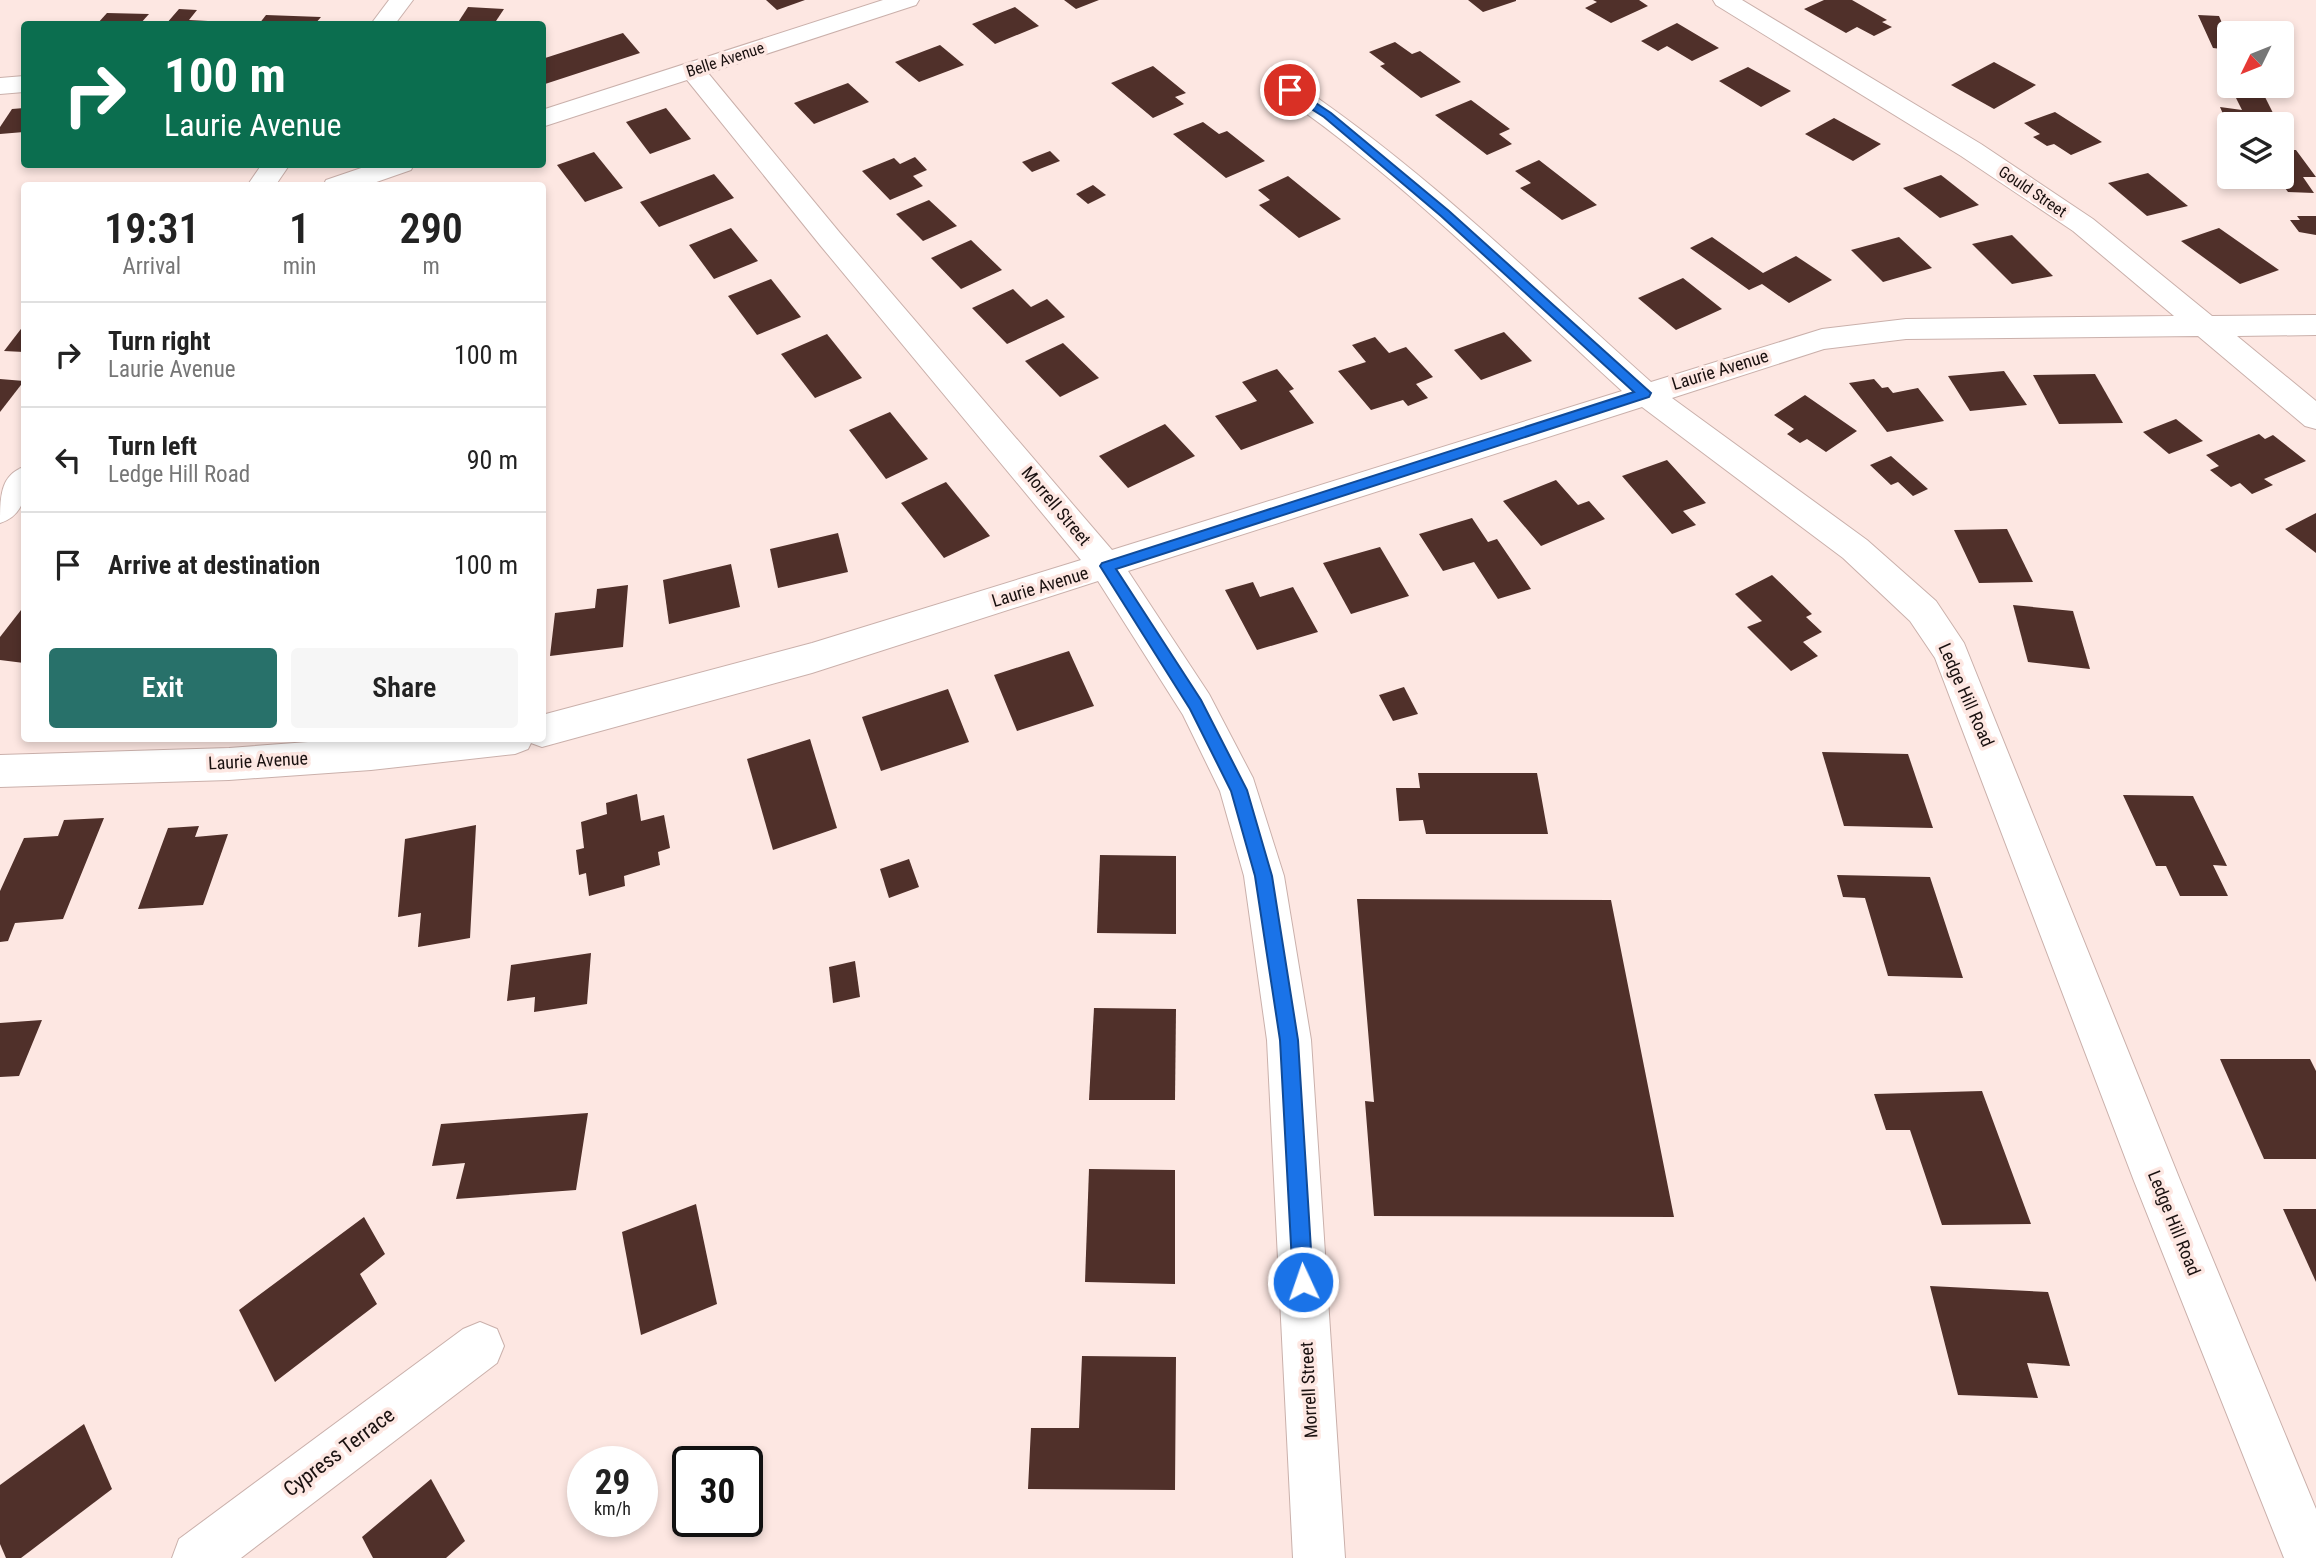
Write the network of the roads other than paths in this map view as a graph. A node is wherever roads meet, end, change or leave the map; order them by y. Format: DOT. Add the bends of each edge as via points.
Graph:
graph roads {
  1 [pos="401,0"];
  2 [pos="907,0"];
  3 [pos="1725,0"];
  4 [pos="385,21"];
  5 [pos="692,70"];
  6 [pos="1279,83"];
  7 [pos="21,84"];
  8 [pos="0,86"];
  9 [pos="546,118"];
  10 [pos="274,168"];
  11 [pos="389,168"];
  12 [pos="263,182"];
  13 [pos="348,182"];
  14 [pos="2202,324"];
  15 [pos="2316,325"];
  16 [pos="1644,393"];
  17 [pos="2316,418"];
  18 [pos="21,484"];
  19 [pos="0,510"];
  20 [pos="1107,566"];
  21 [pos="546,730"];
  22 [pos="479,742"];
  23 [pos="0,771"];
  24 [pos="480,1346"];
  25 [pos="198,1558"];
  26 [pos="1319,1558"];
  27 [pos="2310,1558"];
  1 -- 4 [label="street"];
  2 -- 5 [label="street, Belle Avenue"];
  3 -- 14 [label="street, Gould Street" via="1971,150 2083,225"];
  5 -- 9 [label="street, Belle Avenue"];
  5 -- 20 [label="street, Morrell Street"];
  6 -- 16 [label="street, Ledge Hill Road" via="1327,115 1445,214"];
  7 -- 8 [label="street"];
  10 -- 12 [label="street"];
  11 -- 13 [label="street"];
  14 -- 15 [label="street, Laurie Avenue"];
  14 -- 16 [label="street, Laurie Avenue" via="1906,329 1846,336 1822,339"];
  14 -- 17 [label="street, Gould Street"];
  16 -- 20 [label="street, Laurie Avenue"];
  16 -- 27 [label="street, Ledge Hill Road" via="1855,549 1923,611 1951,653"];
  18 -- 19 [label="street"];
  20 -- 21 [label="street, Laurie Avenue" via="812,658"];
  20 -- 26 [label="street, Morrell Street" via="1196,705 1239,790 1264,876 1289,1040"];
  22 -- 23 [label="street, Laurie Avenue" via="229,764"];
  24 -- 25 [label="street, Cypress Terrace"];
}
